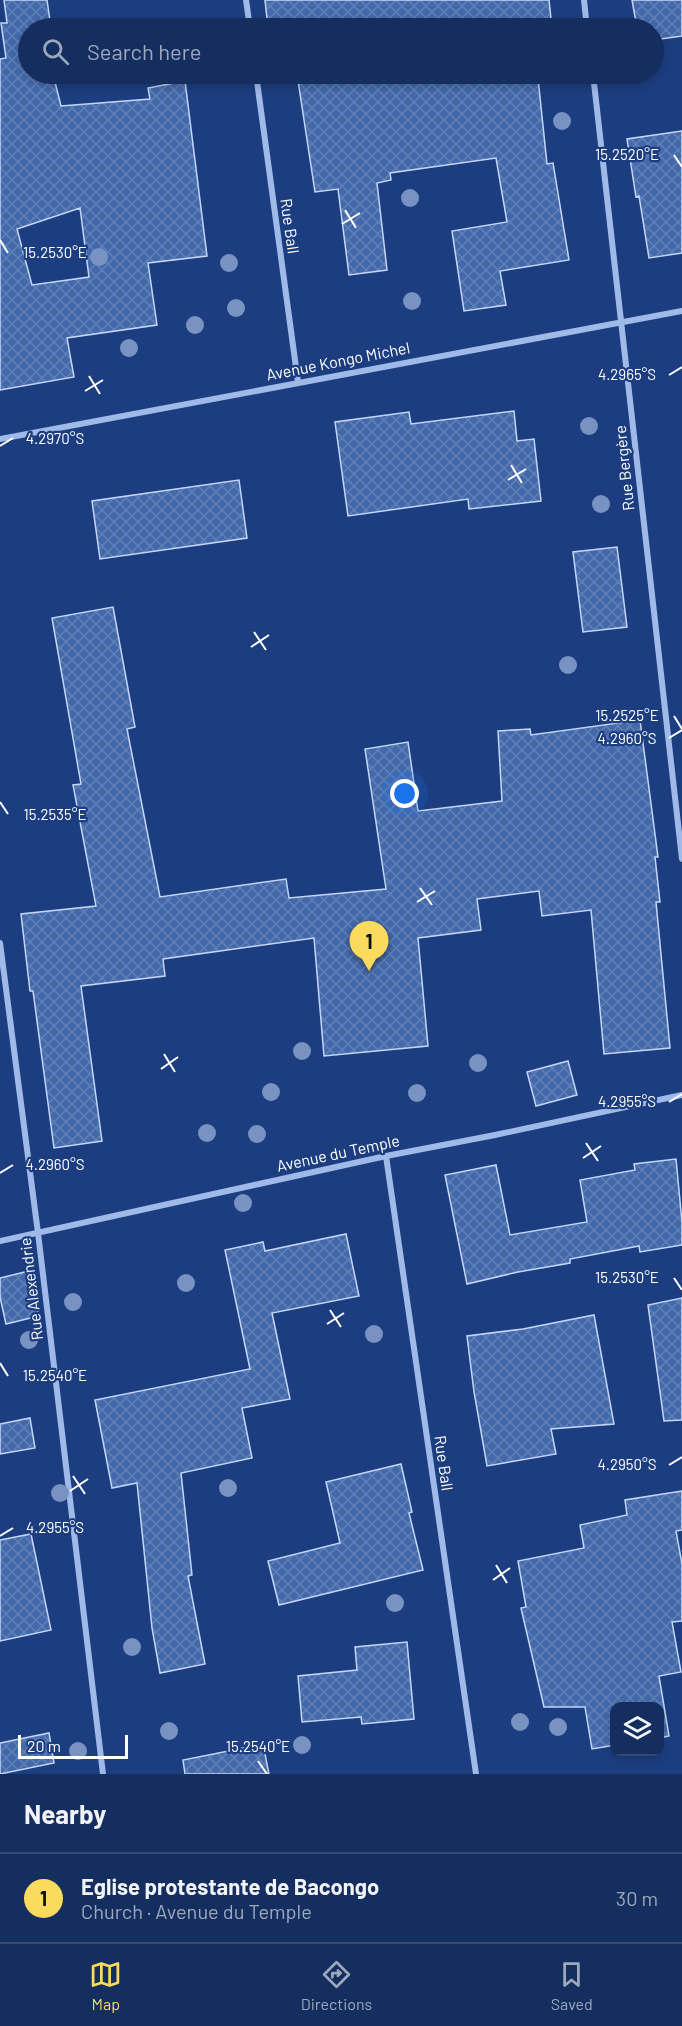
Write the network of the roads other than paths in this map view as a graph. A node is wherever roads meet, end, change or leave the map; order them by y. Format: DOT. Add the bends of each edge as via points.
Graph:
graph roads {
  1 [pos="246,0"];
  2 [pos="584,0"];
  3 [pos="249,18"];
  4 [pos="586,18"];
  5 [pos="257,84"];
  6 [pos="593,84"];
  7 [pos="682,311"];
  8 [pos="621,323"];
  9 [pos="298,382"];
  10 [pos="0,439"];
  11 [pos="682,859"];
  12 [pos="0,944"];
  13 [pos="682,1095"];
  14 [pos="386,1156"];
  15 [pos="38,1233"];
  16 [pos="0,1241"];
  17 [pos="103,1774"];
  18 [pos="476,1774"];
  1 -- 3 [label="street"];
  2 -- 4 [label="street"];
  5 -- 9 [label="street, Rue Ball"];
  6 -- 8 [label="street, Rue Bergère"];
  7 -- 8 [label="street, Avenue Kongo Michel"];
  8 -- 9 [label="street, Avenue Kongo Michel"];
  8 -- 11 [label="street, Rue Bergère"];
  9 -- 10 [label="street, Avenue Kongo Michel"];
  12 -- 15 [label="street, Rue Alexendrie"];
  13 -- 14 [label="street, Avenue du Temple"];
  14 -- 15 [label="street, Avenue du Temple"];
  14 -- 18 [label="street, Rue Ball"];
  15 -- 16 [label="street, Avenue du Temple"];
  15 -- 17 [label="street, Rue Alexendrie"];
}
